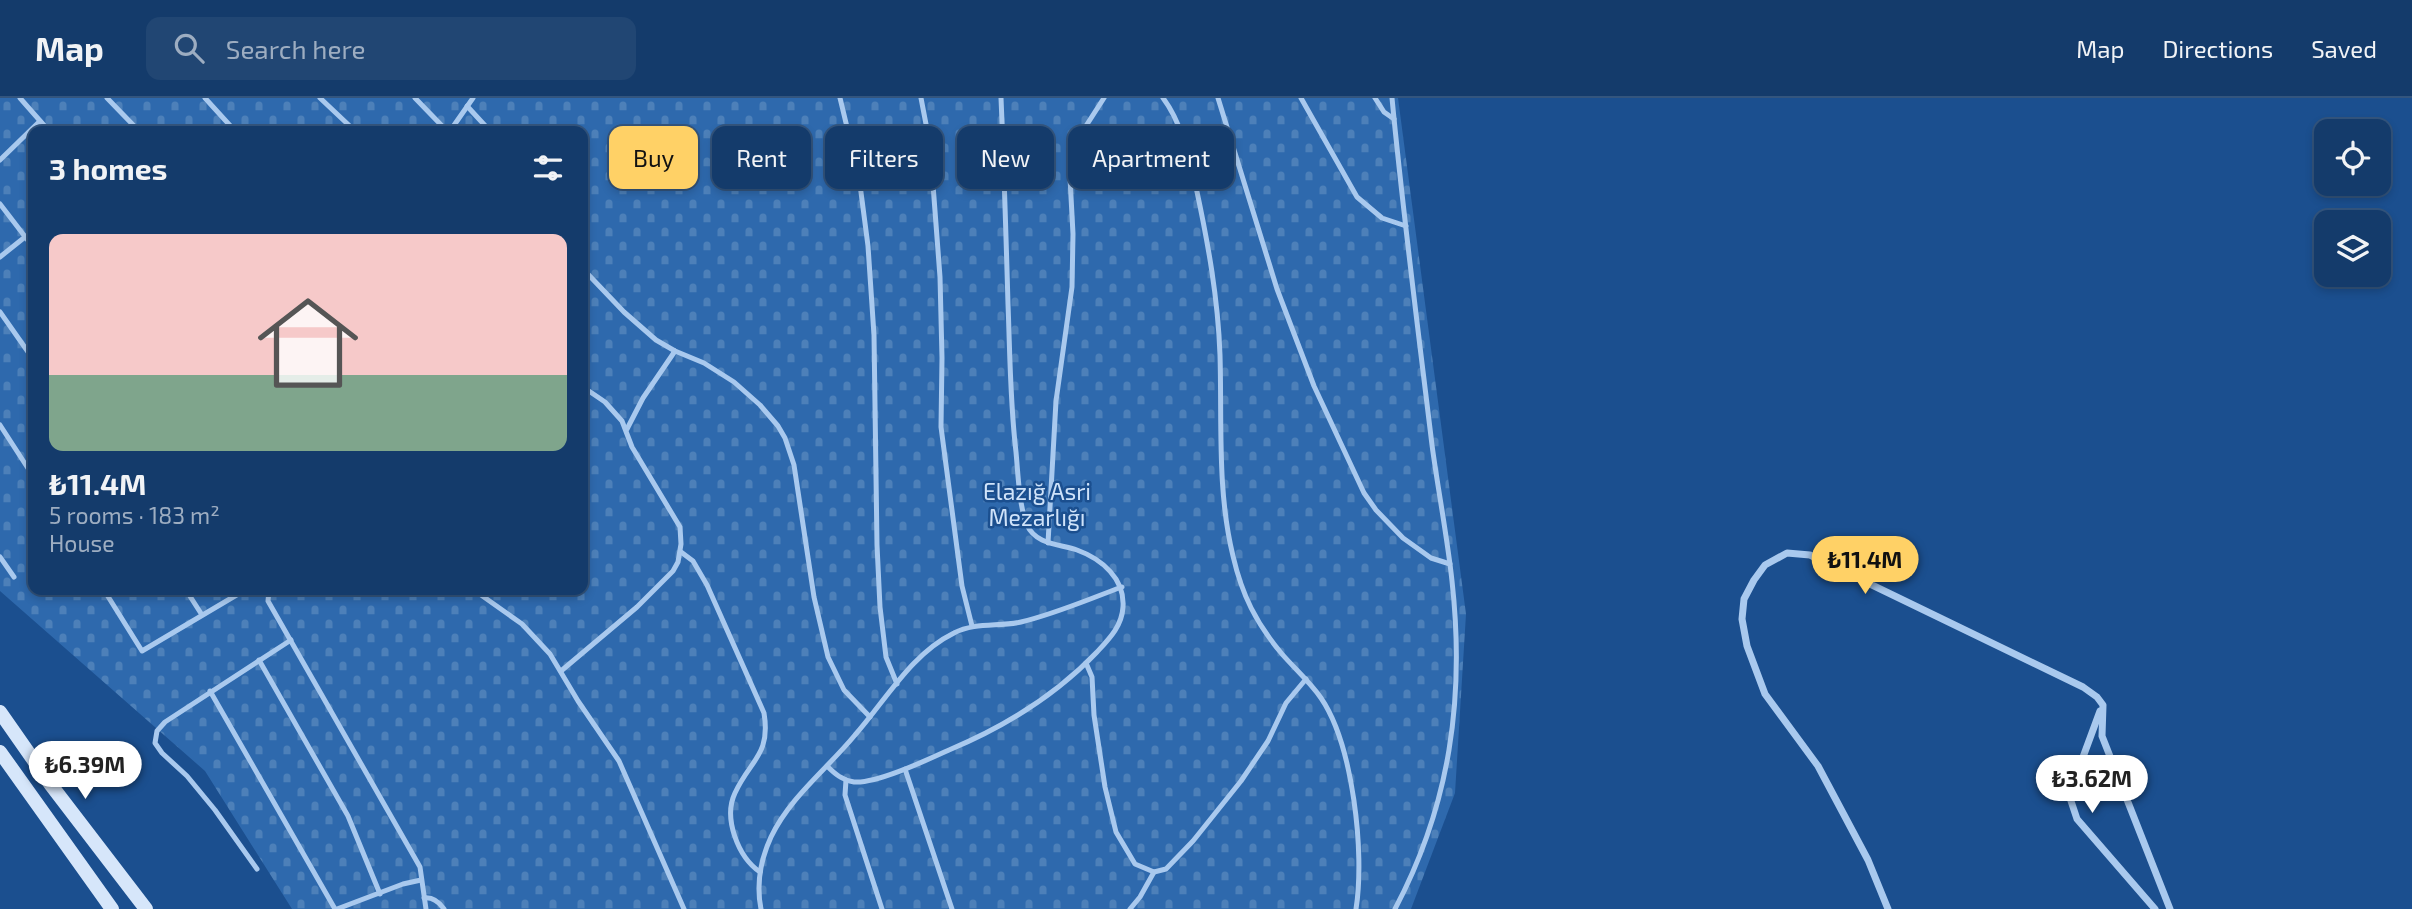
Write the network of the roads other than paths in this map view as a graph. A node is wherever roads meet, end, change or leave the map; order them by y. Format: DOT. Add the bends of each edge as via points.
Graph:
graph roads {
  1 [pos="20,98"];
  2 [pos="107,98"];
  3 [pos="205,98"];
  4 [pos="320,98"];
  5 [pos="415,98"];
  6 [pos="473,98"];
  7 [pos="840,98"];
  8 [pos="921,98"];
  9 [pos="1001,98"];
  10 [pos="1104,98"];
  11 [pos="1163,98"];
  12 [pos="1218,98"];
  13 [pos="1301,98"];
  14 [pos="1375,98"];
  15 [pos="1392,98"];
  16 [pos="467,106"];
  17 [pos="1394,119"];
  18 [pos="40,121"];
  19 [pos="35,126"];
  20 [pos="44,126"];
  21 [pos="134,126"];
  22 [pos="230,126"];
  23 [pos="350,126"];
  24 [pos="444,126"];
  25 [pos="453,126"];
  26 [pos="485,126"];
  27 [pos="28,133"];
  28 [pos="0,160"];
  29 [pos="0,204"];
  30 [pos="1406,226"];
  31 [pos="25,237"];
  32 [pos="28,241"];
  33 [pos="0,257"];
  34 [pos="588,274"];
  35 [pos="0,312"];
  36 [pos="675,351"];
  37 [pos="28,352"];
  38 [pos="588,391"];
  39 [pos="0,425"];
  40 [pos="627,429"];
  41 [pos="28,468"];
  42 [pos="1048,543"];
  43 [pos="681,552"];
  44 [pos="0,557"];
  45 [pos="1450,564"];
  46 [pos="14,577"];
  47 [pos="1122,587"];
  48 [pos="107,595"];
  49 [pos="189,595"];
  50 [pos="236,595"];
  51 [pos="269,595"];
  52 [pos="481,595"];
  53 [pos="202,615"];
  54 [pos="972,626"];
  55 [pos="290,640"];
  56 [pos="259,660"];
  57 [pos="1086,663"];
  58 [pos="561,671"];
  59 [pos="1306,679"];
  60 [pos="897,684"];
  61 [pos="210,691"];
  62 [pos="2103,705"];
  63 [pos="0,712"];
  64 [pos="870,717"];
  65 [pos="0,752"];
  66 [pos="827,766"];
  67 [pos="905,768"];
  68 [pos="846,780"];
  69 [pos="257,869"];
  70 [pos="760,872"];
  71 [pos="1154,872"];
  72 [pos="421,880"];
  73 [pos="380,894"];
  74 [pos="424,898"];
  75 [pos="112,909"];
  76 [pos="146,909"];
  77 [pos="336,909"];
  78 [pos="426,909"];
  79 [pos="444,909"];
  80 [pos="684,909"];
  81 [pos="761,909"];
  82 [pos="882,909"];
  83 [pos="952,909"];
  84 [pos="1130,909"];
  85 [pos="1356,909"];
  86 [pos="1395,909"];
  87 [pos="1888,909"];
  88 [pos="2155,909"];
  89 [pos="2171,909"];
  1 -- 18 [label="lane"];
  2 -- 21 [label="lane"];
  3 -- 22 [label="lane"];
  4 -- 23 [label="lane"];
  5 -- 24 [label="lane"];
  6 -- 16 [label="lane"];
  7 -- 60 [label="lane" via="859,177 868,246 880,607 886,657"];
  8 -- 54 [label="lane" via="930,145 940,277 941,427 962,586"];
  9 -- 42 [label="lane" via="1010,408 1027,525"];
  10 -- 42 [label="lane" via="1077,144 1070,178 1072,287 1056,401"];
  11 -- 59 [label="lane" via="1190,163 1211,260 1220,357 1224,509 1233,556 1254,617"];
  12 -- 45 [label="lane" via="1277,289 1314,386 1364,493 1403,538 1431,558"];
  13 -- 30 [label="lane" via="1357,197 1382,218"];
  14 -- 17 [label="lane"];
  15 -- 17 [label="lane"];
  16 -- 25 [label="lane"];
  16 -- 26 [label="lane"];
  17 -- 30 [label="lane"];
  18 -- 19 [label="lane"];
  18 -- 20 [label="lane"];
  27 -- 28 [label="lane"];
  29 -- 31 [label="lane"];
  30 -- 45 [label="lane"];
  31 -- 32 [label="lane"];
  31 -- 33 [label="lane"];
  34 -- 36 [label="lane" via="624,312"];
  35 -- 37 [label="lane"];
  36 -- 40 [label="lane"];
  36 -- 64 [label="lane" via="734,383 770,415 785,438 794,465 828,657 844,690"];
  38 -- 40 [label="lane" via="614,410"];
  39 -- 41 [label="lane"];
  40 -- 43 [label="lane" via="632,447 680,527"];
  42 -- 47 [label="lane" via="1092,557"];
  43 -- 58 [label="lane" via="673,571 637,607"];
  43 -- 70 [label="lane" via="693,561 707,585 764,713 761,752 736,789 731,808 738,849"];
  44 -- 46 [label="lane"];
  45 -- 86 [label="lane" via="1457,660 1450,750 1434,820"];
  47 -- 54 [label="lane" via="1020,622"];
  47 -- 57 [label="lane" via="1119,623"];
  48 -- 53 [label="lane" via="142,651"];
  49 -- 53 [label="lane"];
  50 -- 53 [label="lane"];
  51 -- 55 [label="lane"];
  52 -- 58 [label="lane" via="538,639"];
  54 -- 60 [label="lane" via="937,643"];
  55 -- 56 [label="lane"];
  55 -- 72 [label="lane" via="420,867"];
  56 -- 61 [label="lane"];
  56 -- 73 [label="lane" via="348,816"];
  57 -- 67 [label="lane" via="1028,710 985,735"];
  57 -- 71 [label="lane" via="1116,832 1135,864"];
  58 -- 80 [label="lane" via="619,761"];
  59 -- 71 [label="lane" via="1286,703 1241,781 1193,841 1166,869"];
  59 -- 85 [label="lane" via="1339,731 1359,840"];
  60 -- 64 [label="lane"];
  61 -- 69 [label="lane" via="160,726 155,743 215,810"];
  61 -- 77 [label="lane"];
  62 -- 87 [label="street" via="2083,687 1810,555 1787,553 1765,565 1744,599 1747,646 1765,694 1818,766 1868,860"];
  62 -- 88 [label="street" via="2069,795 2077,819"];
  62 -- 89 [label="street" via="2102,736"];
  63 -- 76 [label="street"];
  64 -- 66 [label="lane"];
  65 -- 75 [label="street"];
  66 -- 68 [label="lane"];
  66 -- 70 [label="lane" via="776,826"];
  67 -- 68 [label="lane" via="863,782"];
  67 -- 83 [label="lane"];
  68 -- 82 [label="lane" via="845,795"];
  70 -- 81 [label="lane"];
  71 -- 84 [label="lane"];
  72 -- 73 [label="lane"];
  72 -- 74 [label="lane"];
  73 -- 77 [label="lane"];
  74 -- 78 [label="lane"];
  74 -- 79 [label="lane" via="430,897"];
}
